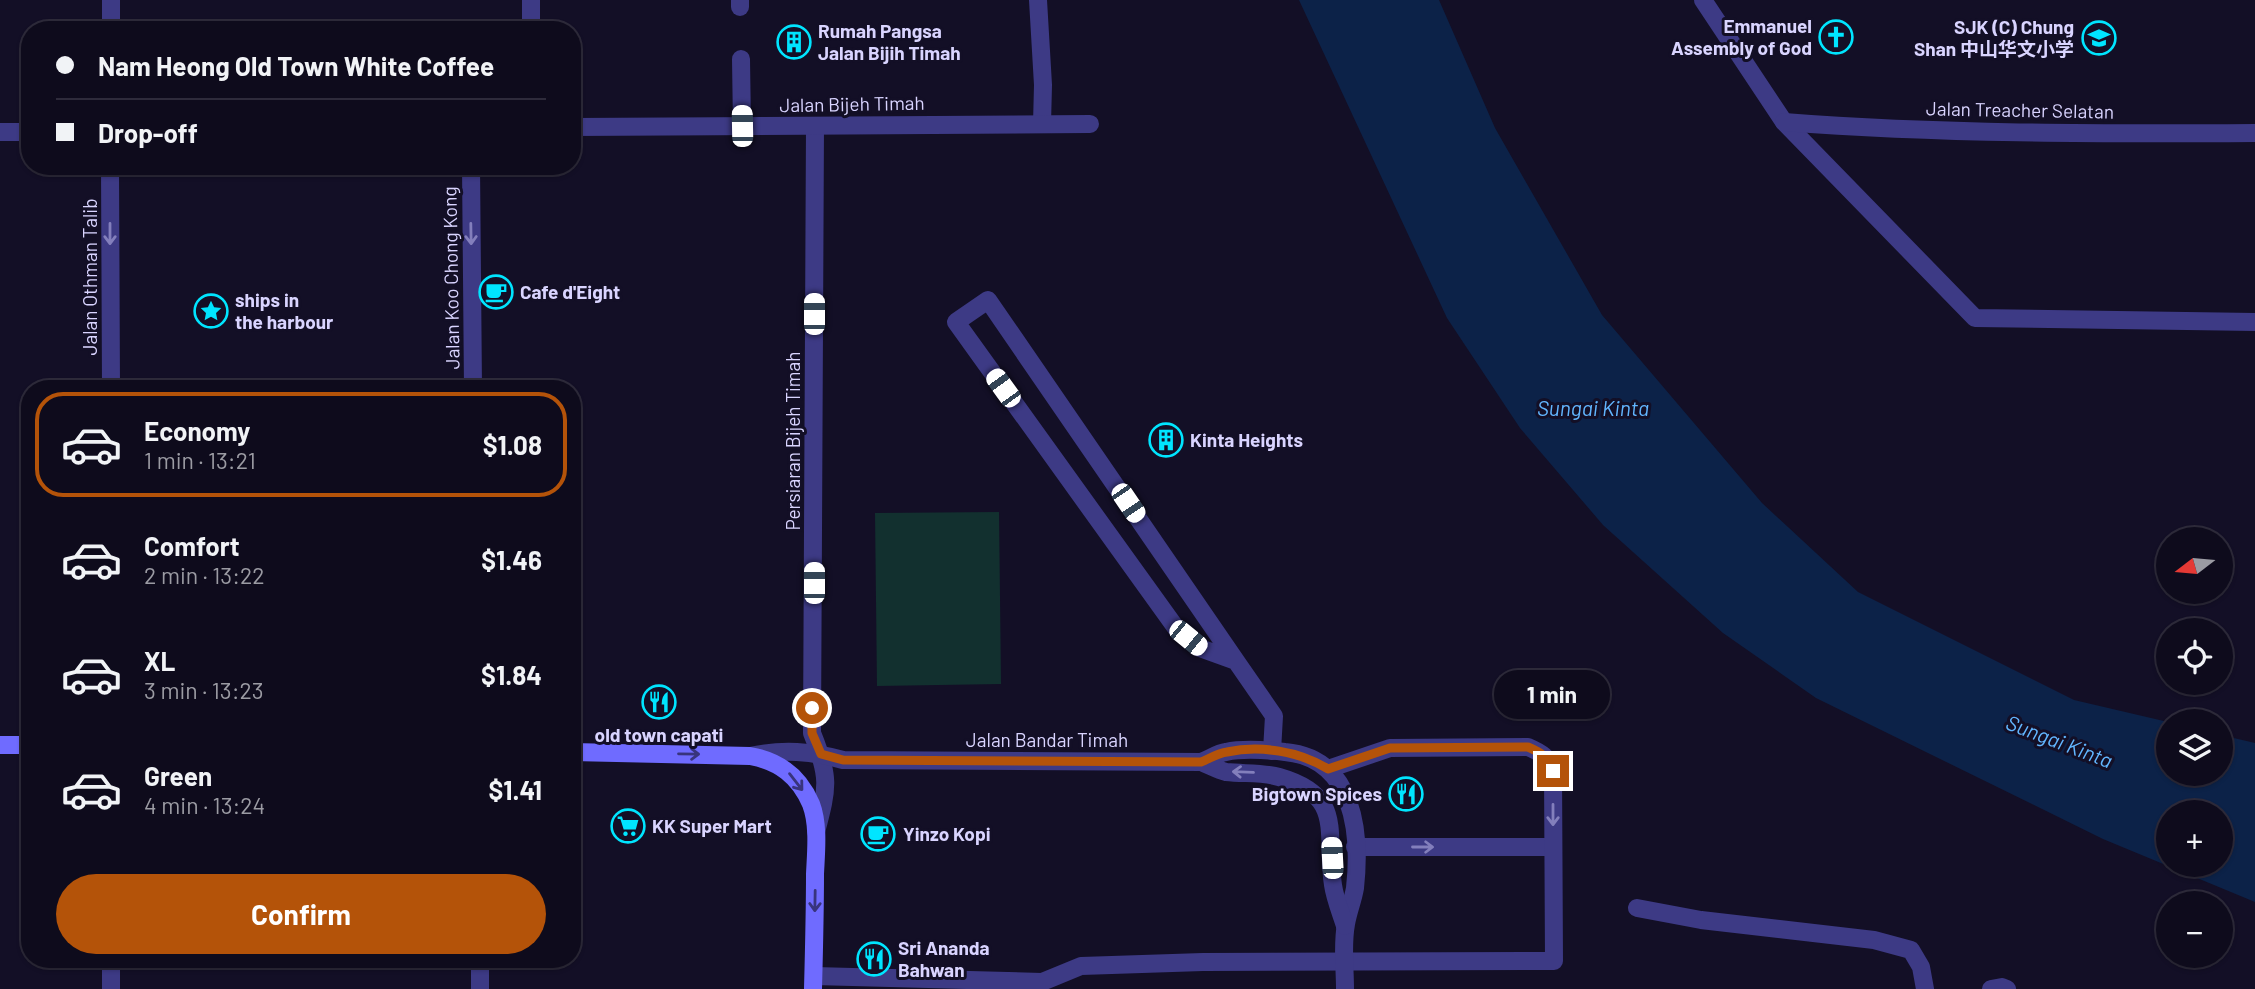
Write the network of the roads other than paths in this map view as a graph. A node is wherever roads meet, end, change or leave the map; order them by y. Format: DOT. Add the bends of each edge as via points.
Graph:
graph roads {
  1 [pos="111,0"];
  2 [pos="531,0"];
  3 [pos="1038,0"];
  4 [pos="1703,0"];
  5 [pos="111,21"];
  6 [pos="531,21"];
  7 [pos="741,59"];
  8 [pos="1784,122"];
  9 [pos="1042,124"];
  10 [pos="1090,124"];
  11 [pos="742,126"];
  12 [pos="815,126"];
  13 [pos="581,127"];
  14 [pos="0,132"];
  15 [pos="21,132"];
  16 [pos="2255,133"];
  17 [pos="110,175"];
  18 [pos="471,175"];
  19 [pos="2255,322"];
  20 [pos="111,380"];
  21 [pos="473,380"];
  22 [pos="1236,661"];
  23 [pos="0,745"];
  24 [pos="21,745"];
  25 [pos="1272,751"];
  26 [pos="581,752"];
  27 [pos="821,754"];
  28 [pos="750,756"];
  29 [pos="1201,762"];
  30 [pos="1328,769"];
  31 [pos="816,833"];
  32 [pos="1355,847"];
  33 [pos="1553,847"];
  34 [pos="1636,908"];
  35 [pos="1345,926"];
  36 [pos="1345,963"];
  37 [pos="111,968"];
  38 [pos="480,968"];
  39 [pos="814,982"];
  40 [pos="111,989"];
  41 [pos="480,989"];
  42 [pos="1345,989"];
  43 [pos="1924,989"];
  44 [pos="1991,989"];
  45 [pos="2007,989"];
  1 -- 5 [label="street"];
  2 -- 6 [label="street"];
  3 -- 9 [label="street"];
  4 -- 8 [label="street"];
  7 -- 11 [label="street"];
  8 -- 16 [label="street, Jalan Treacher Selatan" via="2126,134"];
  8 -- 19 [label="street" via="1975,318"];
  9 -- 10 [label="street, Jalan Bijeh Timah"];
  9 -- 12 [label="street, Jalan Bijeh Timah"];
  11 -- 12 [label="street, Jalan Bijeh Timah"];
  11 -- 13 [label="street, Jalan Bijeh Timah"];
  12 -- 27 [label="street, Persiaran Bijeh Timah" via="812,733"];
  14 -- 15 [label="street"];
  17 -- 20 [label="street, Jalan Othman Talib, one-way"];
  18 -- 21 [label="street, Jalan Koo Chong Kong, one-way"];
  22 -- 22 [label="street" via="988,300 956,322 1176,628 1200,648"];
  22 -- 25 [label="street" via="1274,716"];
  23 -- 24 [label="main road"];
  25 -- 29 [label="street, Jalan Bandar Timah" via="1225,752"];
  25 -- 30 [label="street, Jalan Bandar Timah" via="1312,759"];
  26 -- 28 [label="main road, one-way"];
  27 -- 28 [label="street, Jalan Bandar Timah" via="771,751"];
  27 -- 29 [label="street, Jalan Bandar Timah" via="843,760"];
  27 -- 31 [label="street, Persiaran Bijeh Timah" via="826,768 825,799"];
  28 -- 31 [label="main road, one-way" via="783,767 798,782 811,805"];
  35 -- 29 [label="street, one-way" via="1333,886 1328,814 1319,799 1288,779 1225,771"];
  30 -- 32 [label="street" via="1351,806"];
  30 -- 33 [label="street, one-way" via="1390,748 1528,747 1542,753 1553,771"];
  31 -- 39 [label="main road, one-way"];
  32 -- 33 [label="street, one-way"];
  32 -- 35 [label="street" via="1355,888"];
  33 -- 36 [label="street" via="1554,961"];
  34 -- 43 [label="street" via="1874,940 1911,950 1921,967"];
  35 -- 36 [label="street"];
  36 -- 39 [label="street" via="1081,966 1042,982"];
  36 -- 42 [label="street"];
  37 -- 40 [label="street"];
  38 -- 41 [label="street"];
  44 -- 45 [label="street"];
}
